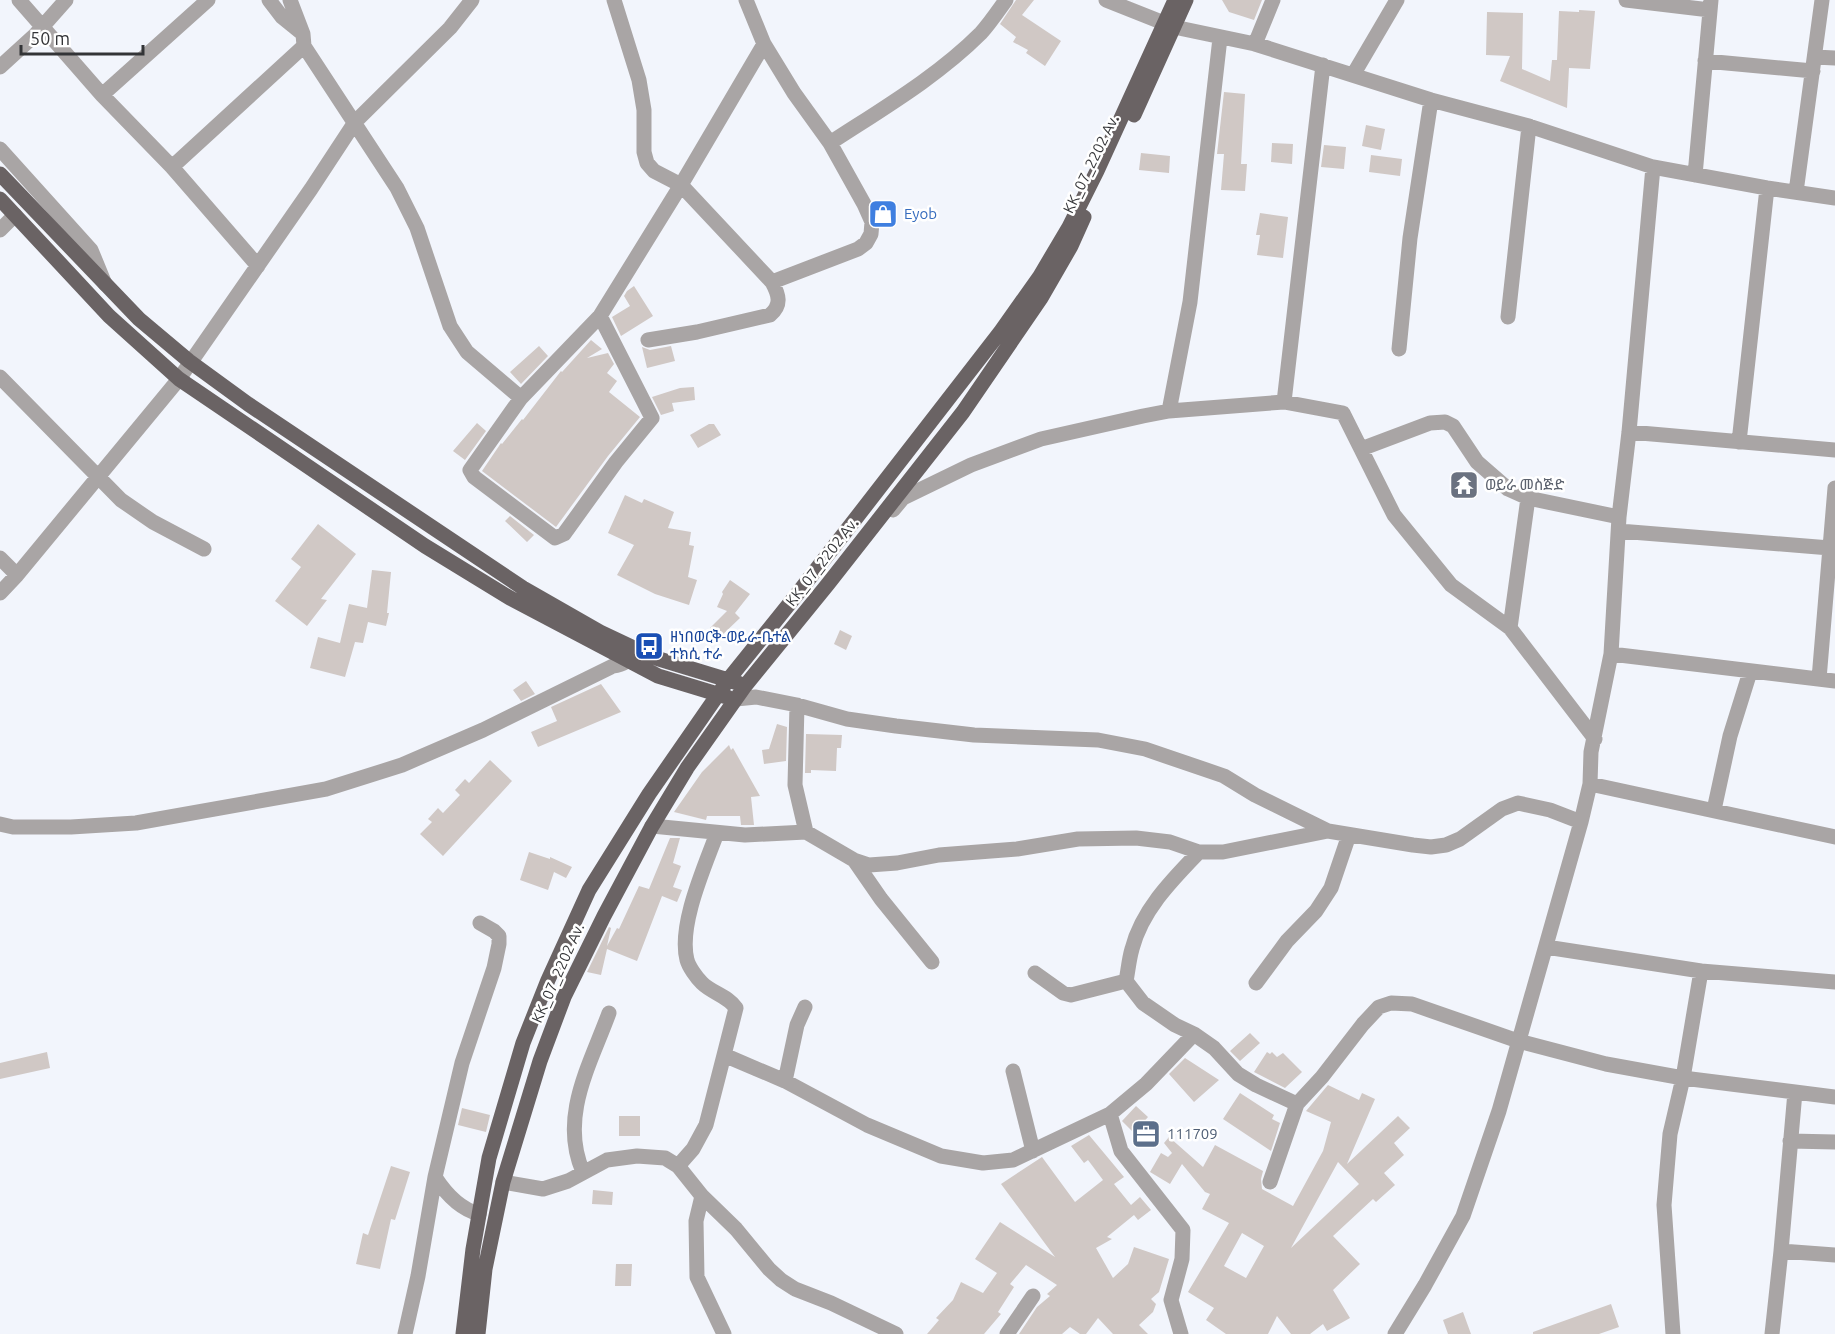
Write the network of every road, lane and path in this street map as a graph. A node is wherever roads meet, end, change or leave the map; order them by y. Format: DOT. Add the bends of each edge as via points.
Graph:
graph roads {
  1 [pos="19,0"];
  2 [pos="66,0"];
  3 [pos="208,0"];
  4 [pos="268,0"];
  5 [pos="290,0"];
  6 [pos="472,0"];
  7 [pos="614,0"];
  8 [pos="746,0"];
  9 [pos="1006,0"];
  10 [pos="1106,0"];
  11 [pos="1175,0"];
  12 [pos="1186,0"];
  13 [pos="1273,0"];
  14 [pos="1397,0"];
  15 [pos="1626,0"];
  16 [pos="1822,0"];
  17 [pos="1711,5"];
  18 [pos="42,26"];
  19 [pos="1169,26"];
  20 [pos="1220,38"];
  21 [pos="304,40"];
  22 [pos="764,44"];
  23 [pos="1255,44"];
  24 [pos="1835,58"];
  25 [pos="1705,61"];
  26 [pos="1814,64"];
  27 [pos="1323,65"];
  28 [pos="0,67"];
  29 [pos="1353,75"];
  30 [pos="102,95"];
  31 [pos="1431,100"];
  32 [pos="355,122"];
  33 [pos="1529,126"];
  34 [pos="830,143"];
  35 [pos="0,150"];
  36 [pos="172,167"];
  37 [pos="1653,167"];
  38 [pos="0,174"];
  39 [pos="1695,175"];
  40 [pos="681,185"];
  41 [pos="1767,188"];
  42 [pos="1796,192"];
  43 [pos="1835,198"];
  44 [pos="0,199"];
  45 [pos="5,222"];
  46 [pos="258,266"];
  47 [pos="772,282"];
  48 [pos="105,284"];
  49 [pos="600,316"];
  50 [pos="1508,317"];
  51 [pos="648,340"];
  52 [pos="1399,349"];
  53 [pos="189,361"];
  54 [pos="0,377"];
  55 [pos="179,379"];
  56 [pos="520,398"];
  57 [pos="1284,402"];
  58 [pos="1169,411"];
  59 [pos="1629,432"];
  60 [pos="1739,442"];
  61 [pos="1361,449"];
  62 [pos="1835,450"];
  63 [pos="96,477"];
  64 [pos="1835,488"];
  65 [pos="1528,498"];
  66 [pos="1619,524"];
  67 [pos="1830,548"];
  68 [pos="204,549"];
  69 [pos="0,558"];
  70 [pos="17,575"];
  71 [pos="828,584"];
  72 [pos="0,593"];
  73 [pos="1510,628"];
  74 [pos="1611,654"];
  75 [pos="632,655"];
  76 [pos="1750,672"];
  77 [pos="1819,679"];
  78 [pos="728,680"];
  79 [pos="1835,681"];
  80 [pos="745,686"];
  81 [pos="718,695"];
  82 [pos="756,698"];
  83 [pos="736,699"];
  84 [pos="797,705"];
  85 [pos="1595,739"];
  86 [pos="1590,784"];
  87 [pos="1714,810"];
  88 [pos="1581,822"];
  89 [pos="0,824"];
  90 [pos="652,826"];
  91 [pos="1328,831"];
  92 [pos="806,832"];
  93 [pos="717,833"];
  94 [pos="1349,835"];
  95 [pos="1835,837"];
  96 [pos="1199,852"];
  97 [pos="854,860"];
  98 [pos="480,923"];
  99 [pos="1546,947"];
  100 [pos="932,962"];
  101 [pos="1701,971"];
  102 [pos="1035,973"];
  103 [pos="1126,981"];
  104 [pos="1835,982"];
  105 [pos="1256,983"];
  106 [pos="805,1007"];
  107 [pos="609,1013"];
  108 [pos="1194,1034"];
  109 [pos="1518,1041"];
  110 [pos="724,1055"];
  111 [pos="1013,1071"];
  112 [pos="1683,1078"];
  113 [pos="785,1081"];
  114 [pos="1795,1092"];
  115 [pos="1835,1096"];
  116 [pos="1297,1104"];
  117 [pos="1110,1114"];
  118 [pos="1790,1141"];
  119 [pos="1835,1142"];
  120 [pos="1033,1151"];
  121 [pos="678,1166"];
  122 [pos="583,1172"];
  123 [pos="435,1177"];
  124 [pos="503,1182"];
  125 [pos="1270,1182"];
  126 [pos="702,1196"];
  127 [pos="479,1214"];
  128 [pos="1781,1251"];
  129 [pos="1835,1255"];
  130 [pos="1033,1296"];
  131 [pos="405,1334"];
  132 [pos="463,1334"];
  133 [pos="478,1334"];
  134 [pos="724,1334"];
  135 [pos="896,1334"];
  136 [pos="1007,1334"];
  137 [pos="1181,1334"];
  138 [pos="1395,1334"];
  139 [pos="1673,1334"];
  140 [pos="1772,1334"];
  1 -- 18 [label="street"];
  2 -- 18 [label="street"];
  3 -- 30 [label="street"];
  4 -- 21 [label="street"];
  5 -- 21 [label="street"];
  6 -- 32 [label="street" via="450,28"];
  7 -- 40 [label="street" via="639,80 647,164"];
  8 -- 22 [label="street"];
  9 -- 34 [label="street" via="982,32 952,59"];
  10 -- 19 [label="street"];
  11 -- 19 [label="main road"];
  12 -- 19 [label="main road, KK_07_2202 Av."];
  13 -- 23 [label="street"];
  14 -- 29 [label="street"];
  15 -- 17 [label="street"];
  16 -- 26 [label="street"];
  17 -- 25 [label="street"];
  18 -- 28 [label="street"];
  18 -- 30 [label="street"];
  19 -- 20 [label="street"];
  19 -- 71 [label="main road, KK_07_2202 Av." via="1153,77 1071,246 1041,298 963,412"];
  19 -- 78 [label="main road" via="1069,227 1040,276 987,350"];
  20 -- 23 [label="street"];
  20 -- 58 [label="street" via="1190,302"];
  21 -- 32 [label="street"];
  21 -- 36 [label="street"];
  22 -- 34 [label="street"];
  22 -- 40 [label="street"];
  23 -- 27 [label="street"];
  24 -- 26 [label="street"];
  25 -- 26 [label="street"];
  25 -- 39 [label="street"];
  26 -- 42 [label="street"];
  27 -- 29 [label="street"];
  27 -- 57 [label="street"];
  29 -- 31 [label="street"];
  30 -- 36 [label="street"];
  31 -- 33 [label="street"];
  31 -- 52 [label="street" via="1410,238"];
  32 -- 46 [label="street"];
  32 -- 56 [label="street" via="417,228 450,326 467,352"];
  33 -- 37 [label="street"];
  33 -- 50 [label="street"];
  34 -- 47 [label="street" via="864,204 872,222 871,234 858,249"];
  35 -- 48 [label="street" via="91,250"];
  36 -- 46 [label="street"];
  37 -- 39 [label="street"];
  37 -- 59 [label="street"];
  38 -- 48 [label="main road"];
  39 -- 41 [label="street"];
  40 -- 47 [label="street"];
  40 -- 49 [label="street"];
  41 -- 42 [label="street"];
  41 -- 60 [label="street"];
  42 -- 43 [label="street"];
  44 -- 45 [label="main road"];
  45 -- 55 [label="main road"];
  46 -- 53 [label="street"];
  47 -- 51 [label="street" via="780,300 771,315"];
  48 -- 53 [label="main road"];
  49 -- 56 [label="street"];
  49 -- 56 [label="street" via="652,418 560,537 555,538 470,470"];
  53 -- 55 [label="street"];
  53 -- 75 [label="main road" via="523,588"];
  54 -- 63 [label="street"];
  55 -- 63 [label="street"];
  55 -- 75 [label="main road" via="425,546 510,598"];
  57 -- 58 [label="street"];
  57 -- 61 [label="street" via="1342,412"];
  58 -- 71 [label="street" via="1041,439 971,465 903,498"];
  59 -- 60 [label="street"];
  59 -- 66 [label="street"];
  60 -- 62 [label="street"];
  61 -- 65 [label="street" via="1430,423 1445,422 1490,475"];
  61 -- 73 [label="street" via="1394,515 1451,585"];
  63 -- 68 [label="street" via="153,522"];
  63 -- 70 [label="street"];
  64 -- 67 [label="street"];
  65 -- 66 [label="street"];
  65 -- 73 [label="street"];
  66 -- 67 [label="street"];
  66 -- 74 [label="street"];
  67 -- 77 [label="street"];
  69 -- 70 [label="street"];
  70 -- 72 [label="street"];
  71 -- 80 [label="main road, KK_07_2202 Av."];
  73 -- 85 [label="street"];
  74 -- 76 [label="street"];
  74 -- 85 [label="street"];
  75 -- 78 [label="main road" via="659,658"];
  75 -- 81 [label="main road" via="658,676"];
  75 -- 89 [label="street" via="621,665 483,730 402,765 326,789 136,823 71,827"];
  76 -- 77 [label="street"];
  76 -- 87 [label="street" via="1730,736"];
  77 -- 79 [label="street"];
  78 -- 80 [label="main road"];
  78 -- 81 [label="main road"];
  80 -- 82 [label="street"];
  80 -- 83 [label="main road, KK_07_2202 Av."];
  81 -- 83 [label="main road"];
  81 -- 127 [label="main road" via="616,846 589,891 560,953 524,1043 489,1158"];
  82 -- 83 [label="street"];
  82 -- 84 [label="street"];
  83 -- 90 [label="main road, KK_07_2202 Av."];
  84 -- 91 [label="street" via="847,719 896,726 974,735 1098,740 1145,749 1224,776"];
  84 -- 92 [label="street" via="795,785"];
  85 -- 86 [label="street"];
  86 -- 87 [label="street"];
  86 -- 88 [label="street"];
  87 -- 95 [label="street"];
  88 -- 94 [label="street" via="1518,803 1446,845 1431,847"];
  88 -- 99 [label="street"];
  90 -- 93 [label="street"];
  90 -- 124 [label="main road, KK_07_2202 Av." via="564,997"];
  91 -- 94 [label="street"];
  91 -- 96 [label="street" via="1223,852"];
  92 -- 93 [label="street"];
  92 -- 97 [label="street"];
  93 -- 110 [label="street" via="690,908 685,944 687,961 703,984 736,1008"];
  94 -- 105 [label="street" via="1326,896"];
  96 -- 97 [label="street" via="1170,842 1136,838 1078,839 897,863 869,865"];
  96 -- 103 [label="street" via="1169,883 1147,914 1132,947"];
  97 -- 100 [label="street" via="880,899"];
  98 -- 123 [label="street" via="499,936 499,944 462,1063"];
  99 -- 101 [label="street"];
  99 -- 109 [label="street"];
  101 -- 104 [label="street"];
  101 -- 112 [label="street"];
  102 -- 103 [label="street" via="1071,995"];
  103 -- 108 [label="street" via="1143,1003"];
  106 -- 113 [label="street" via="797,1025"];
  107 -- 122 [label="street" via="573,1120 576,1155"];
  108 -- 116 [label="street" via="1214,1048 1238,1074"];
  108 -- 117 [label="street" via="1146,1084"];
  109 -- 112 [label="street" via="1606,1064"];
  109 -- 116 [label="street" via="1412,1004 1390,1003 1379,1007 1363,1024"];
  109 -- 138 [label="street" via="1463,1216"];
  110 -- 113 [label="street"];
  110 -- 121 [label="street" via="706,1125"];
  111 -- 120 [label="street"];
  112 -- 114 [label="street"];
  112 -- 139 [label="street" via="1670,1134 1664,1205"];
  113 -- 120 [label="street" via="867,1125 941,1156 983,1163 1013,1160"];
  114 -- 115 [label="street"];
  114 -- 118 [label="street"];
  116 -- 125 [label="street"];
  117 -- 120 [label="street"];
  117 -- 137 [label="street" via="1121,1151 1183,1230 1182,1258 1171,1300"];
  118 -- 119 [label="street"];
  118 -- 128 [label="street"];
  121 -- 122 [label="street" via="665,1158 637,1156 607,1160"];
  121 -- 126 [label="street"];
  122 -- 124 [label="street" via="543,1189"];
  123 -- 127 [label="street" via="466,1211"];
  123 -- 131 [label="street"];
  124 -- 133 [label="main road, KK_07_2202 Av." via="485,1269"];
  126 -- 134 [label="street" via="696,1221 697,1277"];
  126 -- 135 [label="street" via="781,1280"];
  127 -- 132 [label="main road"];
  128 -- 129 [label="street"];
  128 -- 140 [label="street"];
  130 -- 136 [label="street"];
}
